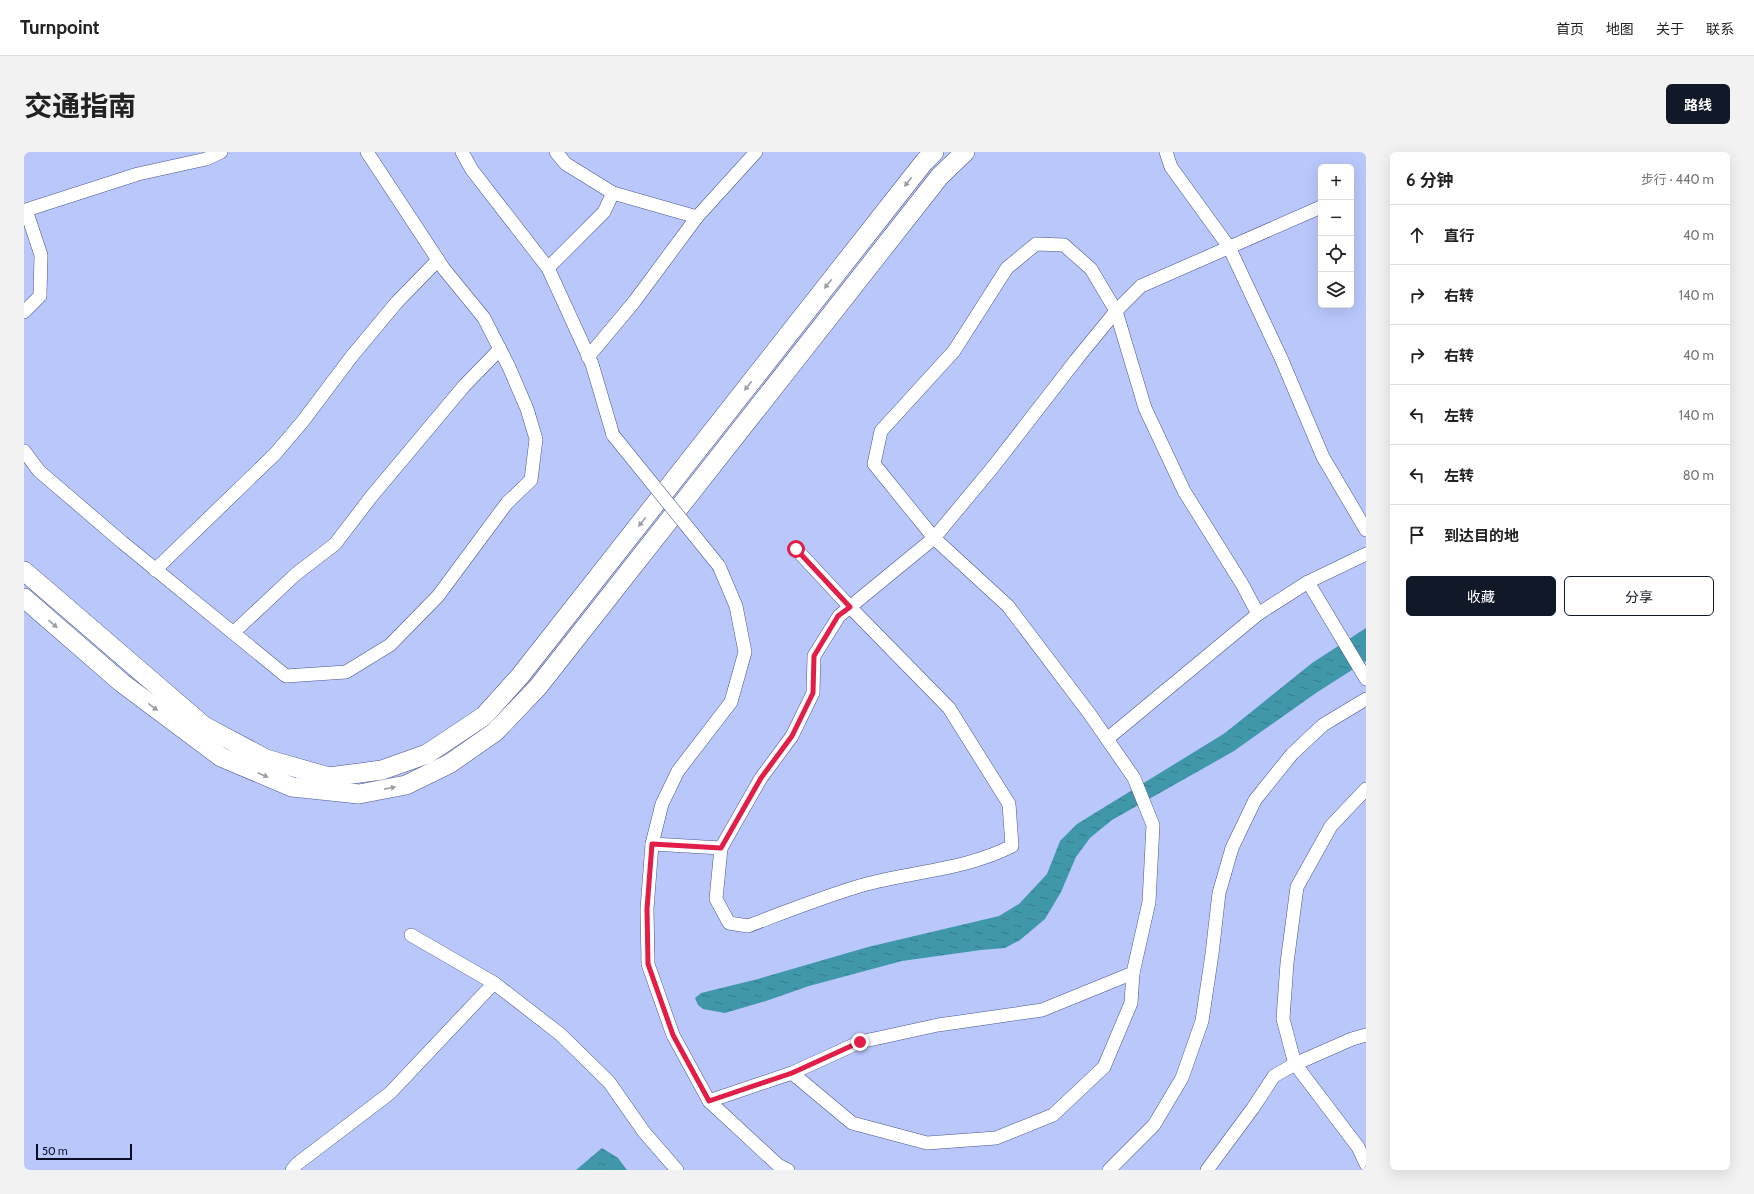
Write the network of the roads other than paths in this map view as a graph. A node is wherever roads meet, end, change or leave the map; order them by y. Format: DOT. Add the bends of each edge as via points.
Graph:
graph roads {
  1 [pos="221,152"];
  2 [pos="367,152"];
  3 [pos="462,152"];
  4 [pos="556,152"];
  5 [pos="756,152"];
  6 [pos="934,152"];
  7 [pos="965,152"];
  8 [pos="1166,152"];
  9 [pos="613,193"];
  10 [pos="1318,208"];
  11 [pos="697,217"];
  12 [pos="1229,247"];
  13 [pos="438,260"];
  14 [pos="548,268"];
  15 [pos="1116,311"];
  16 [pos="24,312"];
  17 [pos="500,348"];
  18 [pos="588,357"];
  19 [pos="24,451"];
  20 [pos="1366,530"];
  21 [pos="934,538"];
  22 [pos="796,549"];
  23 [pos="1366,554"];
  24 [pos="155,570"];
  25 [pos="24,571"];
  26 [pos="1308,582"];
  27 [pos="24,598"];
  28 [pos="850,607"];
  29 [pos="1258,614"];
  30 [pos="233,633"];
  31 [pos="1365,677"];
  32 [pos="1366,699"];
  33 [pos="1107,739"];
  34 [pos="1366,789"];
  35 [pos="652,844"];
  36 [pos="721,848"];
  37 [pos="410,935"];
  38 [pos="1133,973"];
  39 [pos="494,984"];
  40 [pos="1366,1035"];
  41 [pos="1295,1064"];
  42 [pos="792,1073"];
  43 [pos="709,1101"];
  44 [pos="1364,1157"];
  45 [pos="292,1170"];
  46 [pos="677,1170"];
  47 [pos="788,1170"];
  48 [pos="1109,1170"];
  49 [pos="1207,1170"];
  1 -- 16 [label="street" via="206,159 138,174 26,210 41,255 40,296"];
  2 -- 13 [label="street"];
  3 -- 14 [label="street" via="472,170"];
  4 -- 9 [label="street" via="566,164"];
  5 -- 11 [label="street"];
  6 -- 25 [label="street, one-way" via="520,676 484,716 428,754 382,770 329,777 266,759 204,726"];
  27 -- 7 [label="street, one-way" via="122,684 221,757 292,787 359,794 406,785 449,764 494,732 538,686 940,176"];
  8 -- 12 [label="street" via="1172,167"];
  9 -- 11 [label="street"];
  9 -- 14 [label="street" via="604,212"];
  10 -- 12 [label="street"];
  11 -- 18 [label="street" via="634,302"];
  12 -- 15 [label="street" via="1141,286"];
  12 -- 20 [label="street" via="1282,358 1323,458"];
  13 -- 17 [label="street" via="484,318"];
  13 -- 24 [label="street" via="392,308 275,454"];
  14 -- 18 [label="street"];
  15 -- 21 [label="street"];
  15 -- 21 [label="street" via="1091,269 1064,245 1036,244 1006,268 954,351 882,431 874,464"];
  15 -- 29 [label="street" via="1145,408 1184,491"];
  17 -- 30 [label="street" via="464,386 335,544 296,574"];
  17 -- 30 [label="street" via="527,409 536,440 531,480 507,503 438,596 390,645 346,672 286,676"];
  18 -- 35 [label="street, bridge" via="613,435 719,566 736,606 745,652 731,702 678,771 662,804"];
  19 -- 24 [label="street" via="39,471"];
  21 -- 28 [label="street"];
  21 -- 33 [label="street" via="1008,606"];
  22 -- 28 [label="street"];
  23 -- 26 [label="street"];
  24 -- 30 [label="street"];
  26 -- 29 [label="street"];
  26 -- 31 [label="street"];
  28 -- 36 [label="street" via="838,616 814,656 813,693 792,736 761,778"];
  28 -- 36 [label="street" via="949,708 1009,804 1012,846 993,856 945,869 863,885 748,926 729,923 716,899"];
  29 -- 33 [label="street"];
  32 -- 48 [label="street" via="1323,725 1292,754 1255,800 1232,848 1219,893 1202,1021 1182,1078 1154,1125"];
  33 -- 38 [label="street" via="1134,778 1153,825 1149,902"];
  34 -- 41 [label="street" via="1331,826 1297,887 1283,1019"];
  35 -- 36 [label="street"];
  35 -- 43 [label="street" via="647,909 648,964 673,1035"];
  37 -- 39 [label="street"];
  38 -- 42 [label="street" via="1042,1010 938,1025 860,1042"];
  38 -- 42 [label="street" via="1131,1003 1104,1067 1052,1115 996,1138 927,1143 852,1123"];
  39 -- 45 [label="street" via="390,1093"];
  39 -- 46 [label="street" via="560,1034 609,1082 644,1132"];
  40 -- 41 [label="street"];
  41 -- 44 [label="street"];
  41 -- 49 [label="street" via="1274,1076"];
  42 -- 43 [label="street"];
  43 -- 47 [label="street" via="778,1165"];
}
